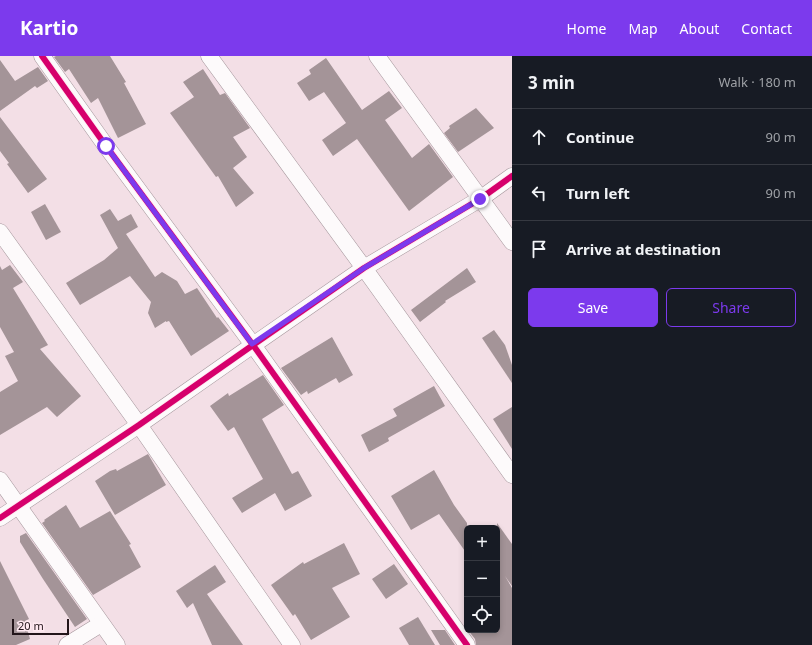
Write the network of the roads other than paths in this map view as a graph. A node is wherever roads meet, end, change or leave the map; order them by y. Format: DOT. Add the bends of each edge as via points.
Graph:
graph roads {
  1 [pos="42,56"];
  2 [pos="209,56"];
  3 [pos="377,56"];
  4 [pos="512,176"];
  5 [pos="480,199"];
  6 [pos="0,232"];
  7 [pos="512,242"];
  8 [pos="364,268"];
  9 [pos="252,344"];
  10 [pos="139,425"];
  11 [pos="512,475"];
  12 [pos="0,480"];
  13 [pos="19,506"];
  14 [pos="0,518"];
  15 [pos="101,624"];
  16 [pos="67,645"];
  17 [pos="117,645"];
  18 [pos="292,645"];
  19 [pos="467,645"];
  1 -- 9 [label="street"];
  2 -- 8 [label="street"];
  3 -- 5 [label="street"];
  4 -- 5 [label="street"];
  5 -- 7 [label="street"];
  5 -- 8 [label="street"];
  6 -- 10 [label="street"];
  8 -- 9 [label="street"];
  8 -- 11 [label="street"];
  9 -- 10 [label="street"];
  9 -- 19 [label="street"];
  10 -- 13 [label="street"];
  10 -- 18 [label="street"];
  12 -- 13 [label="street"];
  13 -- 14 [label="street"];
  13 -- 15 [label="street"];
  15 -- 16 [label="street"];
  15 -- 17 [label="street"];
}
